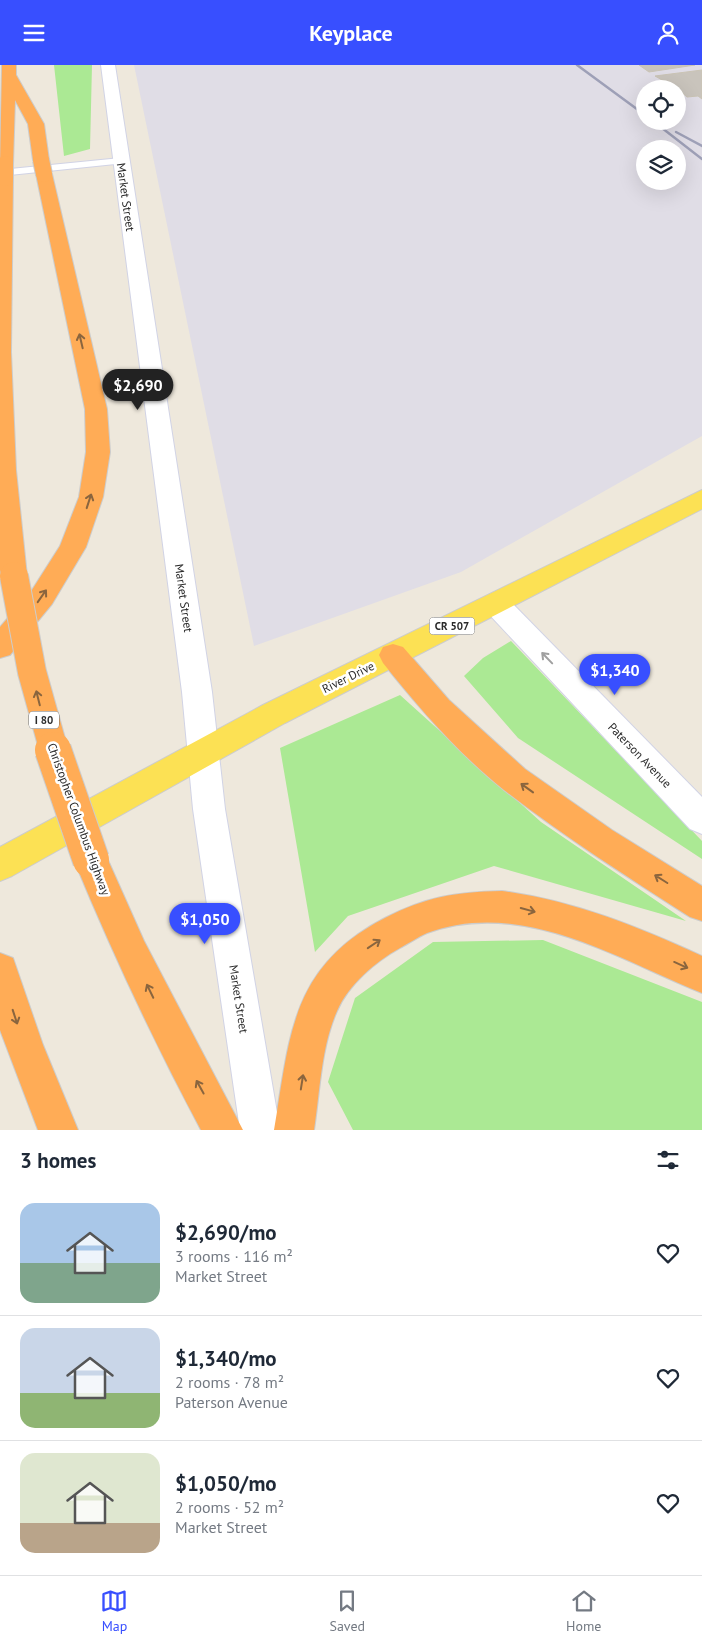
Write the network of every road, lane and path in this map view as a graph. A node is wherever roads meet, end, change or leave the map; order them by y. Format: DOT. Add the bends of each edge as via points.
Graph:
graph roads {
  1 [pos="108,65"];
  2 [pos="9,71"];
  3 [pos="121,161"];
  4 [pos="3,171"];
  5 [pos="702,498"];
  6 [pos="496,604"];
  7 [pos="0,647"];
  8 [pos="393,655"];
  9 [pos="202,753"];
  10 [pos="702,819"];
  11 [pos="0,865"];
  12 [pos="702,905"];
  13 [pos="0,971"];
  14 [pos="702,975"];
  15 [pos="58,1130"];
  16 [pos="223,1130"];
  17 [pos="260,1130"];
  18 [pos="294,1130"];
  1 -- 3 [label="main road, Market Street"];
  2 -- 4 [label="highway, Christopher Columbus Highway / I 80"];
  7 -- 2 [label="highway, one-way" via="42,597 72,547 91,497 98,452 96,409 42,167 36,124"];
  3 -- 4 [label="lane"];
  3 -- 9 [label="main road, Market Street" via="197,692"];
  16 -- 4 [label="highway, Christopher Columbus Highway / I 80, one-way, bridge" via="131,953 92,860 39,702 14,576 4,470 0,352"];
  5 -- 6 [label="main road, River Drive / CR 507"];
  6 -- 8 [label="main road, River Drive / CR 507"];
  10 -- 6 [label="main road, Paterson Avenue, one-way"];
  8 -- 9 [label="main road, River Drive / CR 507"];
  12 -- 8 [label="highway, one-way" via="600,841 514,779 438,709"];
  9 -- 11 [label="main road, River Drive / CR 507"];
  9 -- 17 [label="main road, Market Street" via="208,809"];
  13 -- 15 [label="highway, one-way" via="24,1045"];
  18 -- 14 [label="highway, one-way" via="306,1054 327,990 344,968 365,950 413,920 479,905 520,907 594,929"];
}
